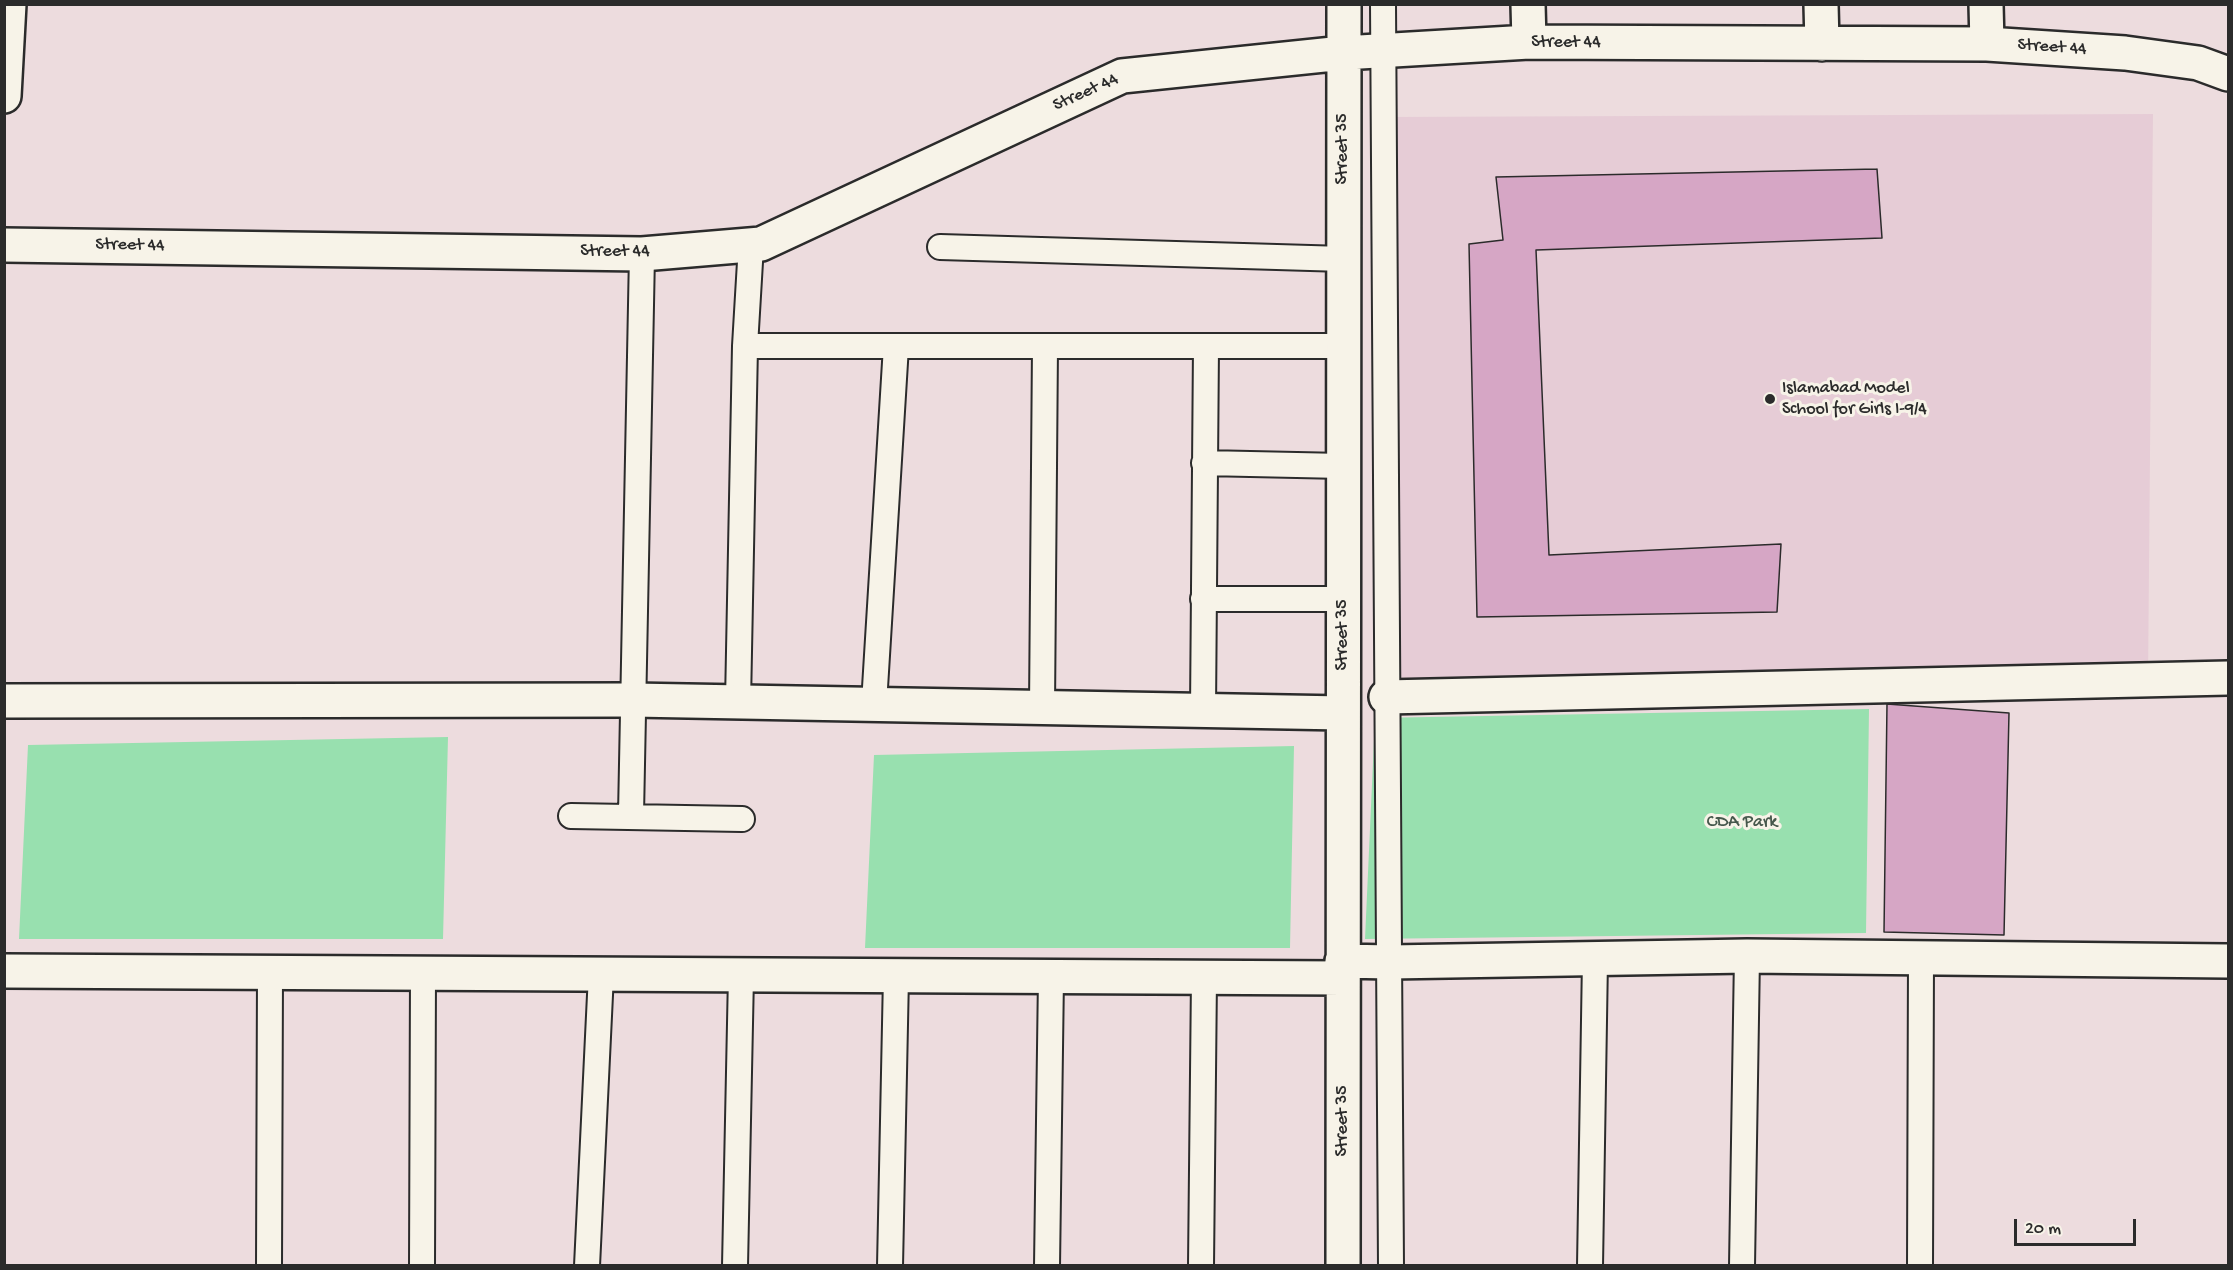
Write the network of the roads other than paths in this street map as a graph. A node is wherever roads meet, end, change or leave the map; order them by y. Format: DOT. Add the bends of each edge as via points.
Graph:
graph roads {
  1 [pos="9,4"];
  2 [pos="1344,4"];
  3 [pos="1383,4"];
  4 [pos="1528,4"];
  5 [pos="1821,4"];
  6 [pos="1986,4"];
  7 [pos="1529,42"];
  8 [pos="1822,44"];
  9 [pos="1987,44"];
  10 [pos="1383,50"];
  11 [pos="1343,52"];
  12 [pos="2229,74"];
  13 [pos="4,96"];
  14 [pos="4,245"];
  15 [pos="751,245"];
  16 [pos="940,247"];
  17 [pos="642,254"];
  18 [pos="1344,259"];
  19 [pos="745,346"];
  20 [pos="896,346"];
  21 [pos="1045,346"];
  22 [pos="1206,346"];
  23 [pos="1343,346"];
  24 [pos="1204,463"];
  25 [pos="1343,466"];
  26 [pos="1203,599"];
  27 [pos="1343,599"];
  28 [pos="2229,678"];
  29 [pos="1386,697"];
  30 [pos="4,700"];
  31 [pos="633,700"];
  32 [pos="738,702"];
  33 [pos="874,704"];
  34 [pos="1042,707"];
  35 [pos="1203,710"];
  36 [pos="1343,713"];
  37 [pos="631,815"];
  38 [pos="571,816"];
  39 [pos="742,819"];
  40 [pos="1747,956"];
  41 [pos="1921,958"];
  42 [pos="1595,959"];
  43 [pos="2229,961"];
  44 [pos="1390,962"];
  45 [pos="1342,969"];
  46 [pos="4,971"];
  47 [pos="270,973"];
  48 [pos="423,974"];
  49 [pos="601,974"];
  50 [pos="741,975"];
  51 [pos="896,976"];
  52 [pos="1051,976"];
  53 [pos="1204,977"];
  54 [pos="269,1266"];
  55 [pos="422,1266"];
  56 [pos="587,1266"];
  57 [pos="735,1266"];
  58 [pos="890,1266"];
  59 [pos="1047,1266"];
  60 [pos="1201,1266"];
  61 [pos="1343,1266"];
  62 [pos="1391,1266"];
  63 [pos="1590,1266"];
  64 [pos="1742,1266"];
  65 [pos="1920,1266"];
  1 -- 13 [label="street"];
  2 -- 11 [label="street, Street 35"];
  3 -- 10 [label="lane"];
  4 -- 7 [label="street"];
  5 -- 8 [label="street"];
  6 -- 9 [label="street"];
  7 -- 8 [label="street, Street 44"];
  7 -- 10 [label="street, Street 44"];
  8 -- 9 [label="street, Street 44"];
  9 -- 12 [label="street, Street 44" via="2125,53 2198,63"];
  10 -- 11 [label="street, Street 44"];
  10 -- 29 [label="lane"];
  11 -- 15 [label="street, Street 44" via="1122,76 761,244"];
  11 -- 18 [label="street, Street 35"];
  14 -- 17 [label="street, Street 44"];
  15 -- 17 [label="street, Street 44"];
  15 -- 19 [label="lane"];
  16 -- 18 [label="lane"];
  17 -- 31 [label="lane"];
  18 -- 23 [label="street, Street 35"];
  19 -- 20 [label="lane"];
  19 -- 32 [label="lane"];
  20 -- 21 [label="lane"];
  20 -- 33 [label="lane"];
  21 -- 22 [label="lane"];
  21 -- 34 [label="lane"];
  22 -- 23 [label="lane"];
  22 -- 24 [label="lane"];
  23 -- 25 [label="street, Street 35"];
  24 -- 25 [label="lane"];
  24 -- 26 [label="lane"];
  25 -- 27 [label="street, Street 35"];
  26 -- 27 [label="lane"];
  26 -- 35 [label="lane"];
  27 -- 36 [label="street, Street 35"];
  28 -- 29 [label="street"];
  29 -- 44 [label="lane"];
  30 -- 31 [label="street"];
  31 -- 32 [label="street"];
  31 -- 37 [label="lane"];
  32 -- 33 [label="street"];
  33 -- 34 [label="street"];
  34 -- 35 [label="street"];
  35 -- 36 [label="street"];
  36 -- 45 [label="street, Street 35"];
  37 -- 38 [label="lane"];
  37 -- 39 [label="lane"];
  40 -- 41 [label="street"];
  40 -- 42 [label="street"];
  40 -- 64 [label="lane"];
  41 -- 43 [label="street"];
  41 -- 65 [label="lane"];
  42 -- 44 [label="street"];
  42 -- 63 [label="lane"];
  44 -- 45 [label="street"];
  44 -- 62 [label="lane"];
  45 -- 53 [label="street"];
  45 -- 61 [label="street, Street 35"];
  46 -- 47 [label="street"];
  47 -- 48 [label="street"];
  47 -- 54 [label="lane"];
  48 -- 49 [label="street"];
  48 -- 55 [label="lane"];
  49 -- 50 [label="street"];
  49 -- 56 [label="lane"];
  50 -- 51 [label="street"];
  50 -- 57 [label="lane"];
  51 -- 52 [label="street"];
  51 -- 58 [label="lane"];
  52 -- 53 [label="street"];
  52 -- 59 [label="lane"];
  53 -- 60 [label="lane"];
}
